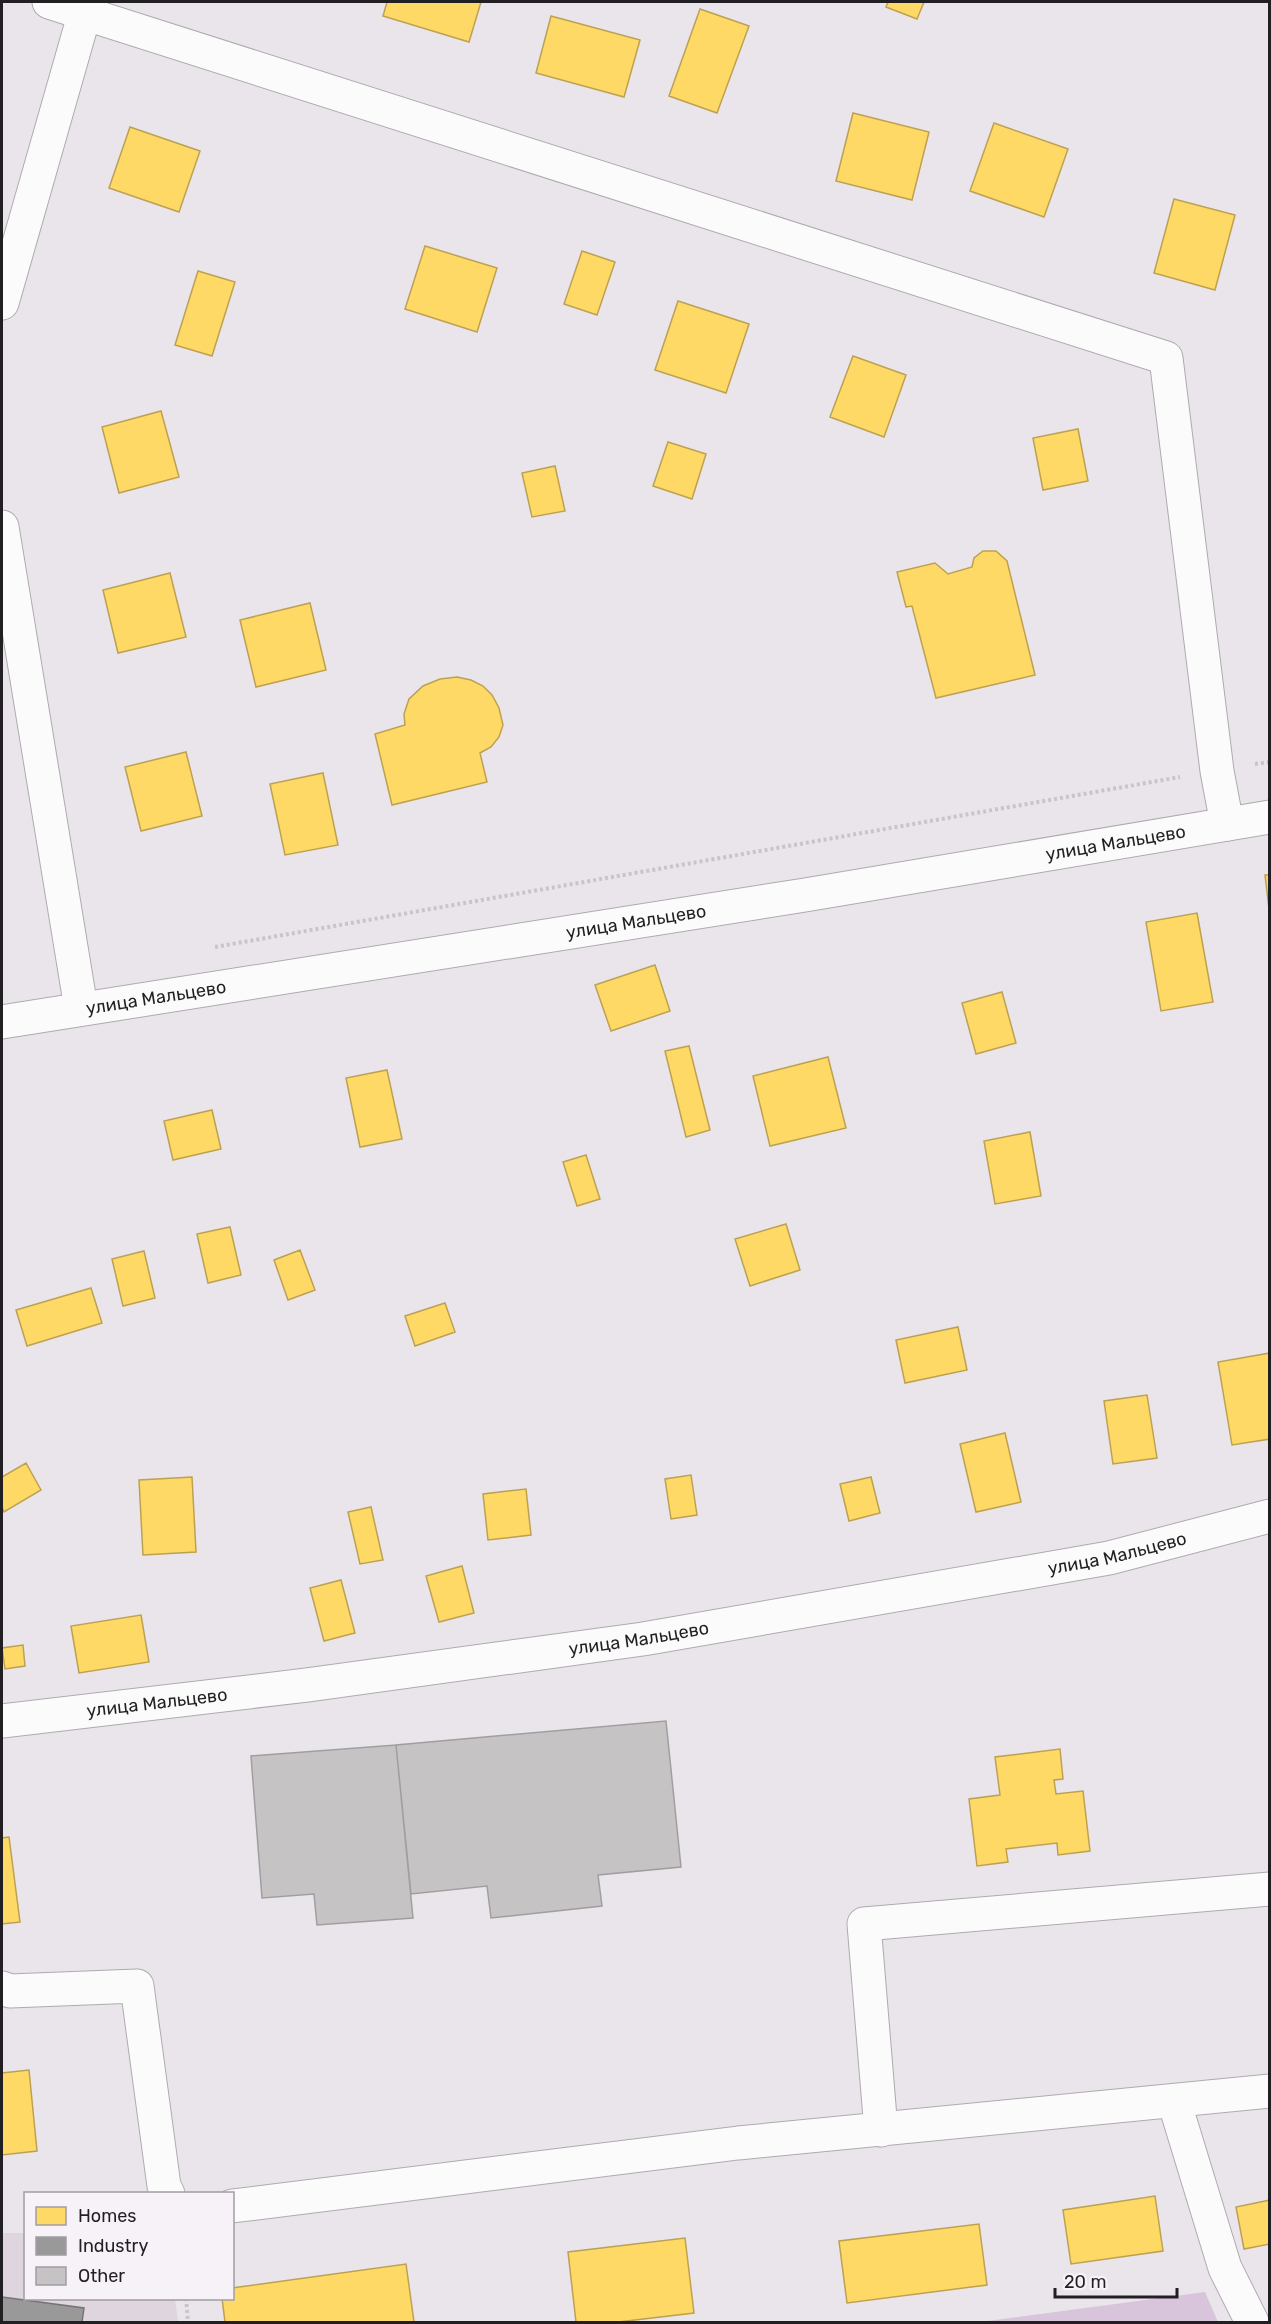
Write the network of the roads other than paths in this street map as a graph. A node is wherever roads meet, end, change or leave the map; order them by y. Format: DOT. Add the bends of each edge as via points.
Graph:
graph roads {
  1 [pos="49,2"];
  2 [pos="85,12"];
  3 [pos="2,303"];
  4 [pos="2,527"];
  5 [pos="1269,817"];
  6 [pos="1227,824"];
  7 [pos="81,1008"];
  8 [pos="2,1022"];
  9 [pos="1269,1516"];
  10 [pos="2,1721"];
  11 [pos="1269,1889"];
  12 [pos="2,1989"];
  13 [pos="1269,2091"];
  14 [pos="1174,2101"];
  15 [pos="881,2130"];
  16 [pos="167,2192"];
  17 [pos="234,2206"];
  18 [pos="1252,2322"];
  1 -- 2 [label="street"];
  2 -- 3 [label="street"];
  2 -- 6 [label="street" via="1166,358 1216,771"];
  4 -- 7 [label="street"];
  5 -- 6 [label="street, улица Мальцево"];
  6 -- 7 [label="street, улица Мальцево" via="805,895"];
  7 -- 8 [label="street, улица Мальцево"];
  9 -- 10 [label="street, улица Мальцево" via="1109,1558 644,1639"];
  11 -- 15 [label="street" via="864,1924"];
  12 -- 16 [label="street" via="137,1986"];
  13 -- 14 [label="street"];
  14 -- 15 [label="street"];
  14 -- 18 [label="street" via="1225,2268"];
  15 -- 17 [label="street" via="738,2143"];
}
